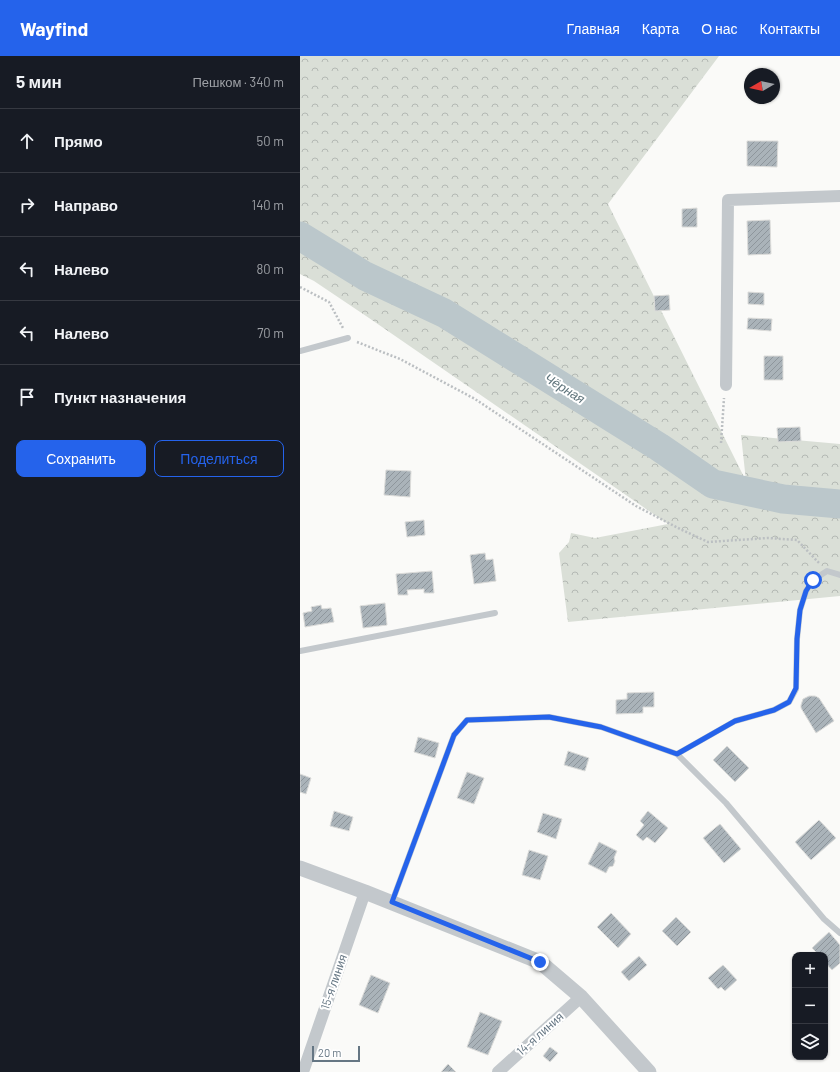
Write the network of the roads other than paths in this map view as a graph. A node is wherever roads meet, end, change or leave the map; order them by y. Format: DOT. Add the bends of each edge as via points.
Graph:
graph roads {
  1 [pos="840,196"];
  2 [pos="348,338"];
  3 [pos="300,351"];
  4 [pos="726,385"];
  5 [pos="840,575"];
  6 [pos="495,613"];
  7 [pos="300,651"];
  8 [pos="677,754"];
  9 [pos="300,868"];
  10 [pos="365,892"];
  11 [pos="392,902"];
  12 [pos="840,933"];
  13 [pos="581,997"];
  14 [pos="303,1072"];
  15 [pos="498,1072"];
  16 [pos="649,1072"];
  1 -- 4 [label="street" via="728,200"];
  2 -- 3 [label="lane"];
  5 -- 8 [label="lane" via="827,571 813,580 806,591 800,610 797,639 796,688 789,702 774,710 735,721"];
  6 -- 7 [label="lane"];
  8 -- 11 [label="lane" via="601,727 549,717 467,720 454,735"];
  8 -- 12 [label="lane" via="726,803 824,918"];
  9 -- 10 [label="street"];
  10 -- 11 [label="street"];
  10 -- 14 [label="street, 15-я линия"];
  11 -- 13 [label="street" via="540,962"];
  13 -- 15 [label="street, 14-я линия"];
  13 -- 16 [label="street"];
}
